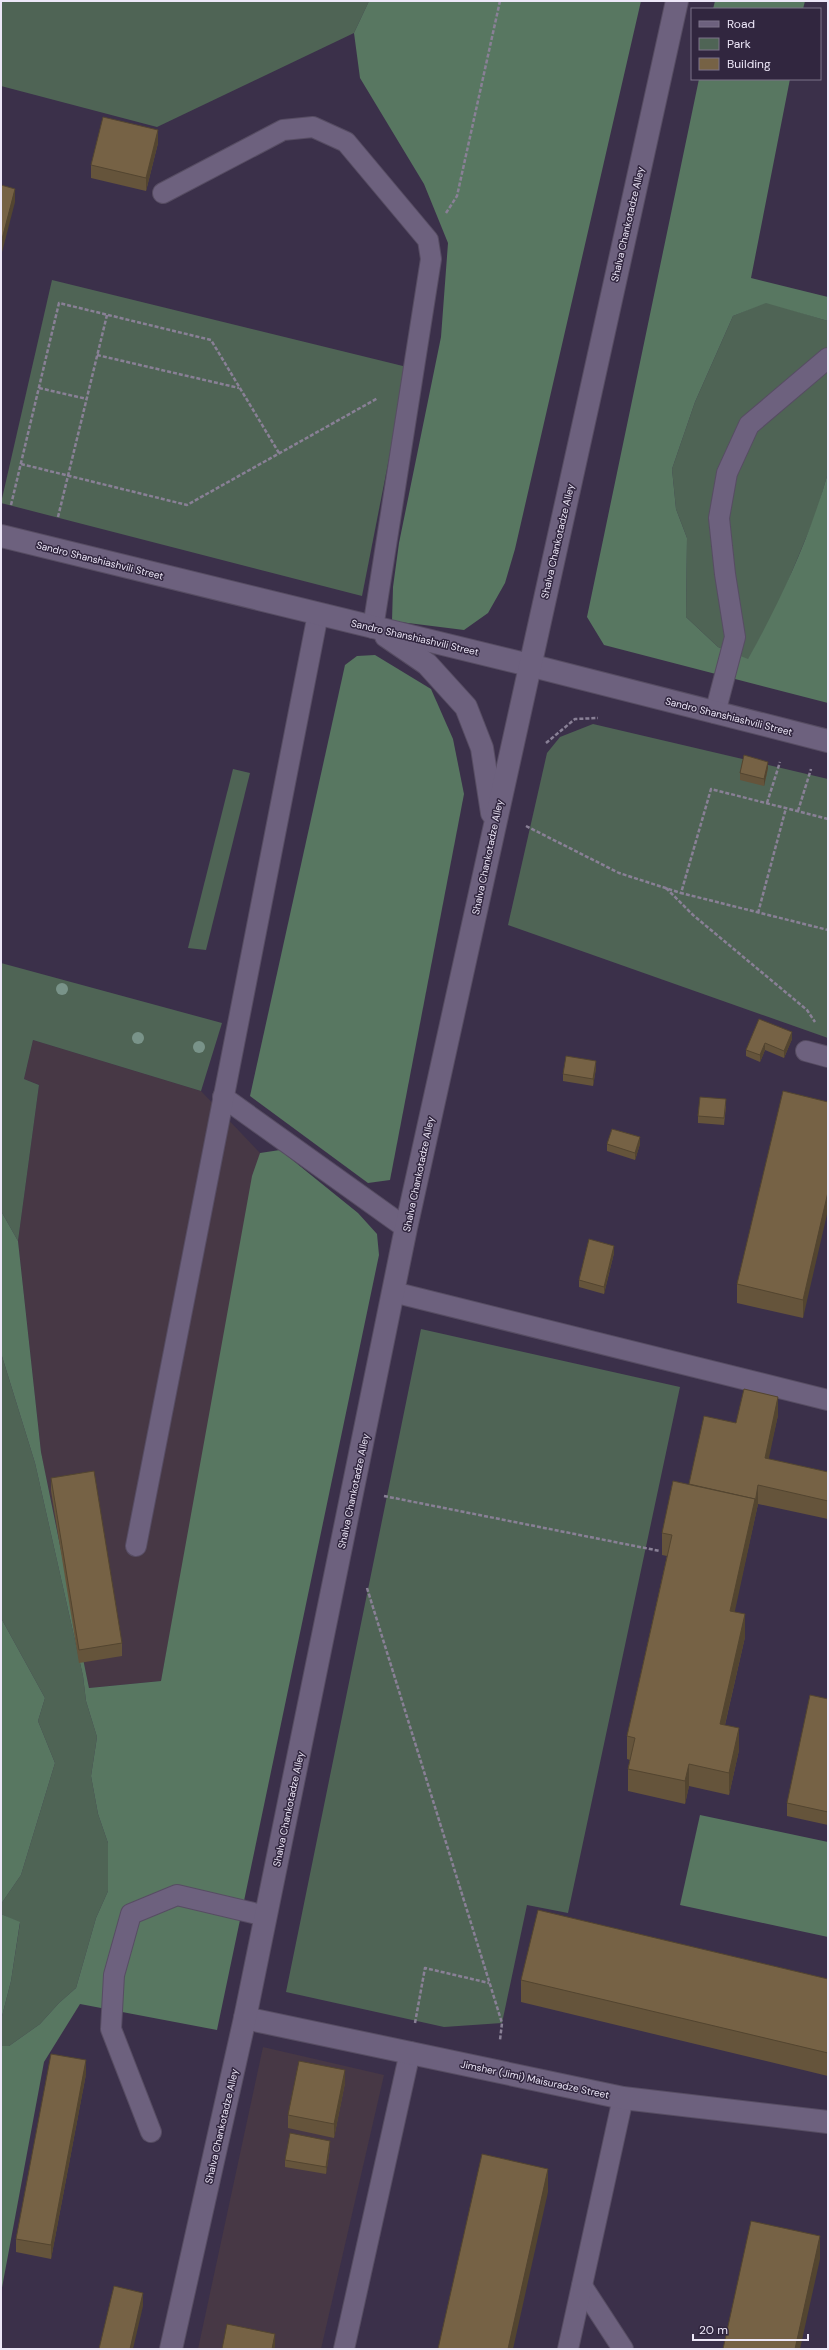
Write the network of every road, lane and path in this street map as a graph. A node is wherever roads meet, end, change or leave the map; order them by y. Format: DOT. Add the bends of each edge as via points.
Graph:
graph roads {
  1 [pos="500,1"];
  2 [pos="676,1"];
  3 [pos="163,193"];
  4 [pos="428,240"];
  5 [pos="108,315"];
  6 [pos="97,355"];
  7 [pos="828,358"];
  8 [pos="412,379"];
  9 [pos="39,388"];
  10 [pos="240,388"];
  11 [pos="87,399"];
  12 [pos="279,453"];
  13 [pos="21,464"];
  14 [pos="68,475"];
  15 [pos="10,510"];
  16 [pos="57,522"];
  17 [pos="1,536"];
  18 [pos="318,614"];
  19 [pos="373,628"];
  20 [pos="529,665"];
  21 [pos="715,713"];
  22 [pos="604,719"];
  23 [pos="828,741"];
  24 [pos="545,744"];
  25 [pos="773,760"];
  26 [pos="780,762"];
  27 [pos="788,764"];
  28 [pos="803,768"];
  29 [pos="811,769"];
  30 [pos="816,771"];
  31 [pos="767,803"];
  32 [pos="786,808"];
  33 [pos="798,811"];
  34 [pos="828,819"];
  35 [pos="520,823"];
  36 [pos="494,824"];
  37 [pos="666,888"];
  38 [pos="682,893"];
  39 [pos="758,913"];
  40 [pos="828,930"];
  41 [pos="819,1027"];
  42 [pos="806,1052"];
  43 [pos="828,1057"];
  44 [pos="223,1097"];
  45 [pos="406,1228"];
  46 [pos="393,1292"];
  47 [pos="828,1400"];
  48 [pos="377,1494"];
  49 [pos="136,1546"];
  50 [pos="660,1551"];
  51 [pos="366,1585"];
  52 [pos="266,1916"];
  53 [pos="489,1983"];
  54 [pos="245,2018"];
  55 [pos="410,2052"];
  56 [pos="496,2069"];
  57 [pos="623,2098"];
  58 [pos="828,2122"];
  59 [pos="151,2132"];
  60 [pos="582,2286"];
  61 [pos="171,2349"];
  62 [pos="344,2349"];
  63 [pos="568,2349"];
  64 [pos="623,2349"];
  1 -- 4 [label="path" via="458,196"];
  2 -- 20 [label="street, Shalva Chankotadze Alley"];
  3 -- 4 [label="lane" via="283,130 313,127 346,142"];
  4 -- 8 [label="lane" via="431,259"];
  5 -- 6 [label="path"];
  5 -- 9 [label="path" via="60,303"];
  5 -- 10 [label="path" via="211,340"];
  6 -- 10 [label="path"];
  6 -- 11 [label="path"];
  7 -- 21 [label="lane" via="749,425 727,473 719,518 734,637"];
  8 -- 12 [label="path"];
  8 -- 19 [label="lane"];
  9 -- 11 [label="path"];
  9 -- 13 [label="path"];
  10 -- 12 [label="path"];
  11 -- 14 [label="path"];
  12 -- 14 [label="path" via="188,506"];
  13 -- 14 [label="path"];
  13 -- 15 [label="path"];
  14 -- 16 [label="path"];
  17 -- 18 [label="street, Sandro Shanshiashvili Street"];
  18 -- 19 [label="street, Sandro Shanshiashvili Street"];
  18 -- 44 [label="lane"];
  19 -- 20 [label="street, Sandro Shanshiashvili Street"];
  19 -- 36 [label="street" via="427,664 466,707 482,748"];
  20 -- 21 [label="street, Sandro Shanshiashvili Street"];
  20 -- 36 [label="street, Shalva Chankotadze Alley"];
  21 -- 23 [label="street, Sandro Shanshiashvili Street"];
  22 -- 24 [label="path" via="575,719"];
  25 -- 26 [label="path"];
  26 -- 27 [label="path"];
  26 -- 31 [label="path"];
  28 -- 29 [label="path"];
  29 -- 30 [label="path"];
  29 -- 33 [label="path"];
  31 -- 32 [label="path"];
  31 -- 38 [label="path" via="711,789"];
  32 -- 33 [label="path"];
  32 -- 39 [label="path"];
  33 -- 34 [label="path"];
  35 -- 37 [label="path" via="618,873"];
  36 -- 45 [label="street, Shalva Chankotadze Alley"];
  37 -- 38 [label="path"];
  37 -- 41 [label="path" via="693,915 807,1010"];
  38 -- 39 [label="path"];
  39 -- 40 [label="path"];
  42 -- 43 [label="lane"];
  44 -- 45 [label="lane"];
  44 -- 49 [label="lane"];
  45 -- 46 [label="street, Shalva Chankotadze Alley"];
  46 -- 47 [label="lane"];
  46 -- 52 [label="street, Shalva Chankotadze Alley"];
  48 -- 50 [label="path"];
  51 -- 53 [label="path"];
  52 -- 54 [label="street, Shalva Chankotadze Alley"];
  52 -- 59 [label="lane" via="177,1895 131,1914 114,1975 111,2029"];
  53 -- 55 [label="path" via="425,1968"];
  53 -- 56 [label="path" via="502,2022"];
  54 -- 55 [label="street, Jimsher (Jimi) Maisuradze Street"];
  54 -- 61 [label="street, Shalva Chankotadze Alley"];
  55 -- 56 [label="street, Jimsher (Jimi) Maisuradze Street"];
  55 -- 62 [label="lane"];
  56 -- 57 [label="street, Jimsher (Jimi) Maisuradze Street"];
  57 -- 58 [label="street, Jimsher (Jimi) Maisuradze Street"];
  57 -- 60 [label="lane"];
  60 -- 63 [label="lane"];
  60 -- 64 [label="lane"];
}
